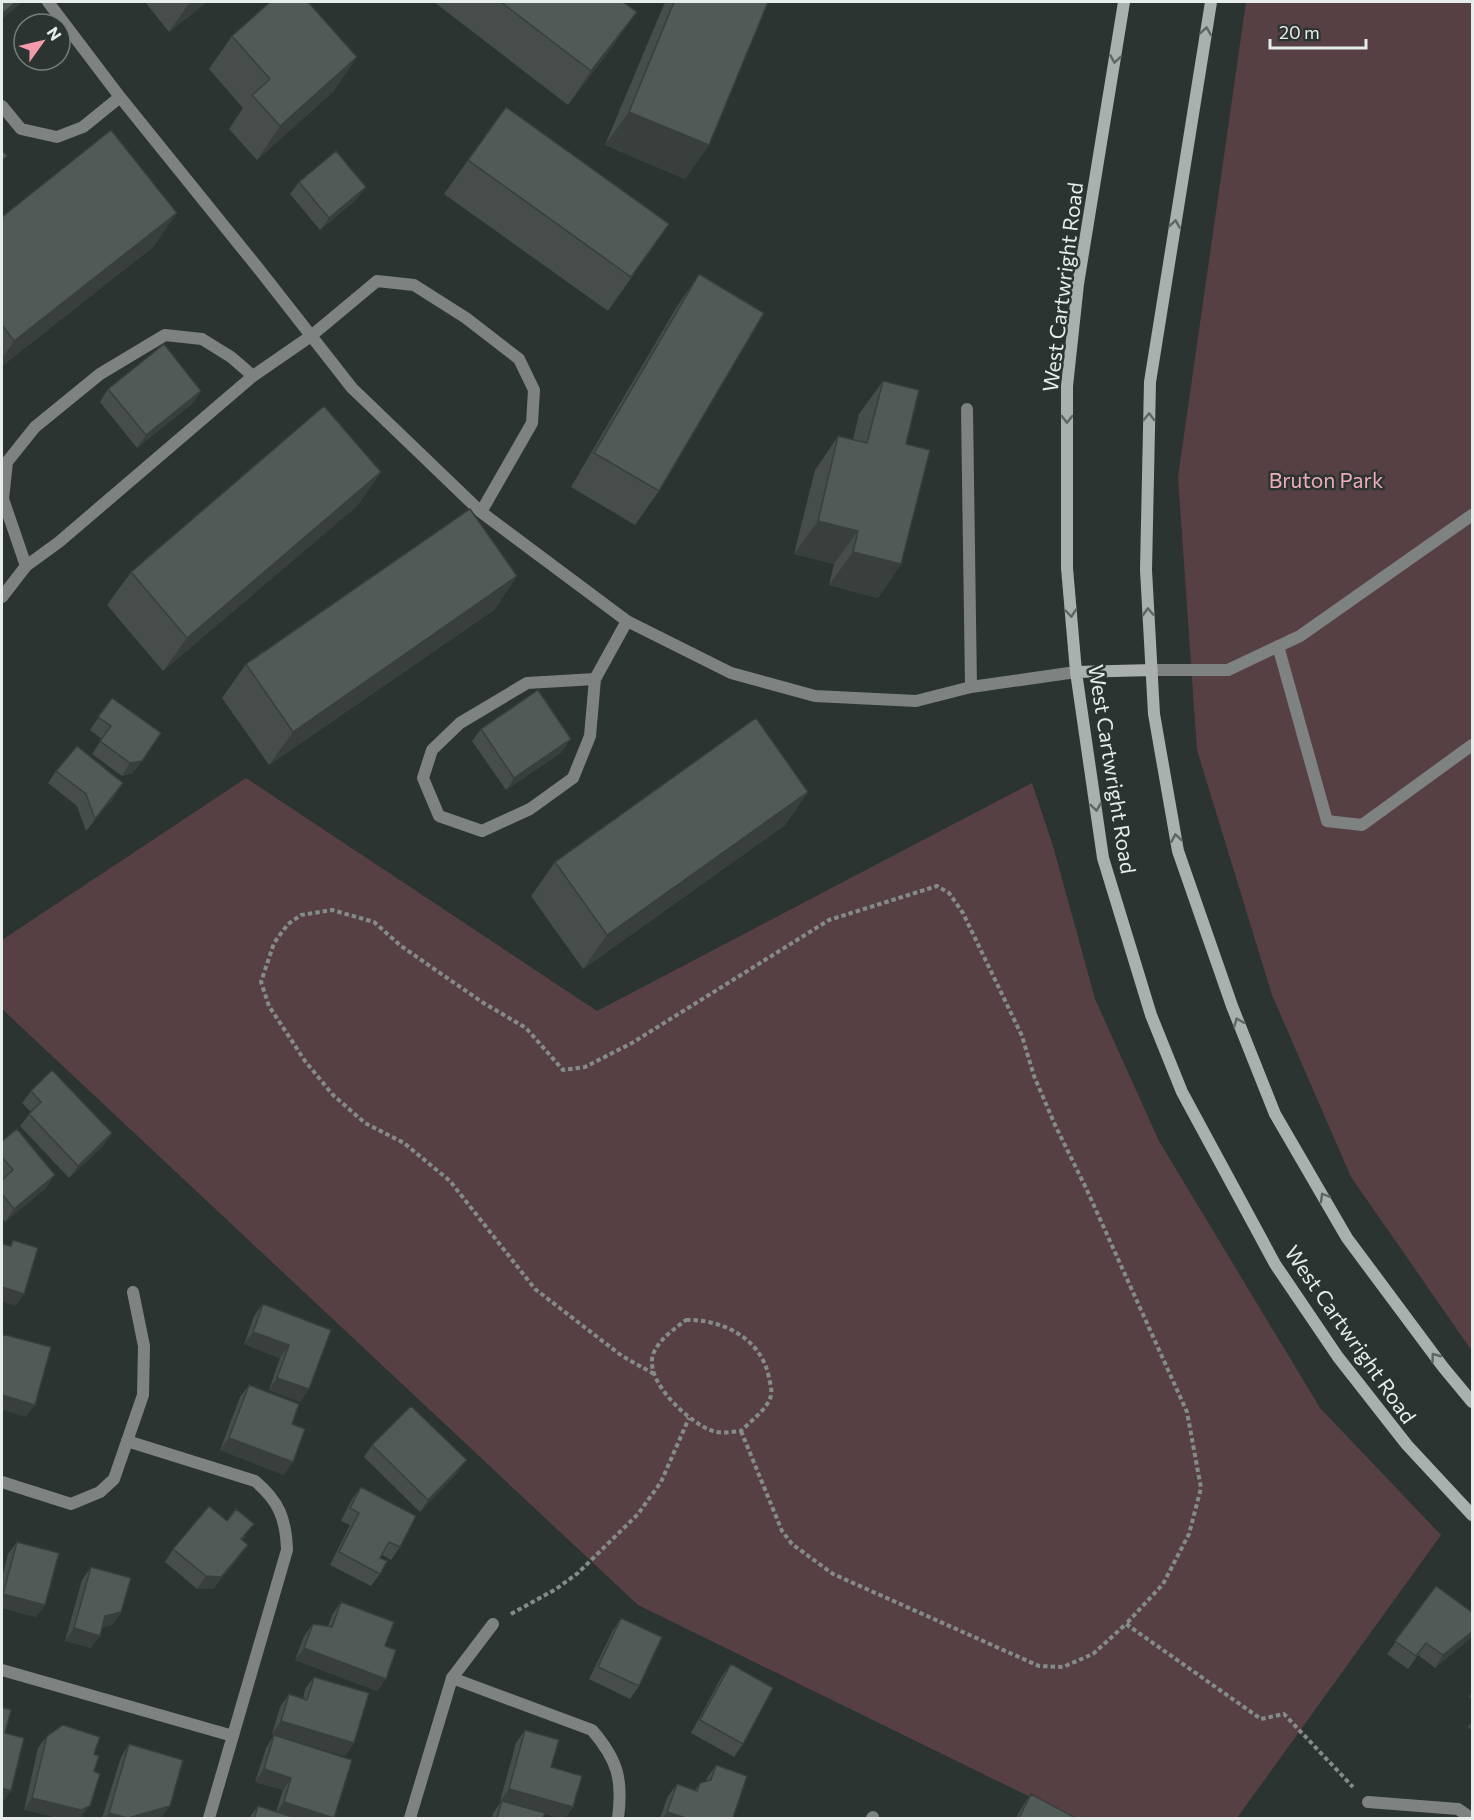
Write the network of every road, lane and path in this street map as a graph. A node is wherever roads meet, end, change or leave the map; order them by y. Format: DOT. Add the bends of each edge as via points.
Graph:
graph roads {
  1 [pos="48,2"];
  2 [pos="1124,2"];
  3 [pos="1211,2"];
  4 [pos="120,97"];
  5 [pos="2,106"];
  6 [pos="311,336"];
  7 [pos="253,376"];
  8 [pos="967,409"];
  9 [pos="481,512"];
  10 [pos="1473,515"];
  11 [pos="26,566"];
  12 [pos="2,597"];
  13 [pos="627,621"];
  14 [pos="1278,646"];
  15 [pos="1152,670"];
  16 [pos="1076,672"];
  17 [pos="595,679"];
  18 [pos="971,687"];
  19 [pos="1473,745"];
  20 [pos="133,1292"];
  21 [pos="654,1374"];
  22 [pos="1473,1402"];
  23 [pos="688,1418"];
  24 [pos="741,1431"];
  25 [pos="127,1441"];
  26 [pos="2,1482"];
  27 [pos="1473,1515"];
  28 [pos="493,1624"];
  29 [pos="1126,1624"];
  30 [pos="2,1670"];
  31 [pos="452,1678"];
  32 [pos="233,1736"];
  33 [pos="1368,1802"];
  34 [pos="209,1818"];
  35 [pos="410,1818"];
  36 [pos="618,1818"];
  37 [pos="1471,1818"];
  1 -- 4 [label="street"];
  2 -- 16 [label="main road, West Cartwright Road, one-way" via="1078,284 1067,386 1067,568"];
  15 -- 3 [label="main road, one-way" via="1146,570 1150,382"];
  4 -- 5 [label="street" via="83,127 57,137 21,129"];
  4 -- 6 [label="street"];
  6 -- 7 [label="street"];
  6 -- 9 [label="street" via="352,388"];
  6 -- 9 [label="street" via="377,280 414,285 519,359 534,390 532,423"];
  7 -- 11 [label="street"];
  7 -- 11 [label="street" via="202,339 165,335 100,374 35,427 7,462 3,499"];
  8 -- 18 [label="street"];
  9 -- 13 [label="street"];
  10 -- 14 [label="street" via="1300,636"];
  11 -- 12 [label="street"];
  13 -- 17 [label="street"];
  13 -- 18 [label="street" via="731,673 815,696 916,701"];
  14 -- 15 [label="street" via="1228,670"];
  14 -- 19 [label="street" via="1327,821 1362,825"];
  15 -- 16 [label="main road"];
  22 -- 15 [label="main road, one-way" via="1347,1238 1275,1114 1178,851 1154,714"];
  16 -- 18 [label="street"];
  16 -- 27 [label="main road, West Cartwright Road, one-way" via="1103,858 1151,1014 1182,1092 1275,1264 1338,1357 1407,1445"];
  17 -- 17 [label="street" via="590,736 573,778 530,809 482,831 439,816 423,778 432,750 460,723 527,683"];
  20 -- 25 [label="street" via="144,1346 143,1395"];
  21 -- 23 [label="path" via="660,1388"];
  21 -- 24 [label="path" via="653,1354 669,1332 686,1320 722,1324 744,1337 767,1368 772,1391 769,1401"];
  21 -- 29 [label="path" via="622,1356 535,1289 450,1181 404,1143 365,1123 333,1095 304,1061 269,1006 261,982 274,943 288,924 301,915 332,910 374,922 401,946 526,1028 563,1070 585,1067 632,1043 829,920 937,886 949,893 1022,1036 1055,1125 1186,1412 1201,1488 1189,1534 1163,1584"];
  23 -- 24 [label="path" via="713,1432"];
  23 -- 28 [label="path" via="661,1482 638,1514 578,1573"];
  24 -- 29 [label="path" via="782,1531 792,1544 833,1574 1039,1666 1063,1667 1093,1654"];
  25 -- 26 [label="street" via="114,1479 100,1492 71,1504"];
  25 -- 32 [label="street" via="255,1481 269,1492 280,1511 287,1550"];
  28 -- 31 [label="street"];
  29 -- 33 [label="path" via="1261,1719 1284,1714"];
  30 -- 32 [label="street"];
  31 -- 35 [label="street"];
  31 -- 36 [label="street" via="592,1730 614,1762 621,1792"];
  32 -- 34 [label="street"];
  33 -- 37 [label="street" via="1458,1809"];
}
